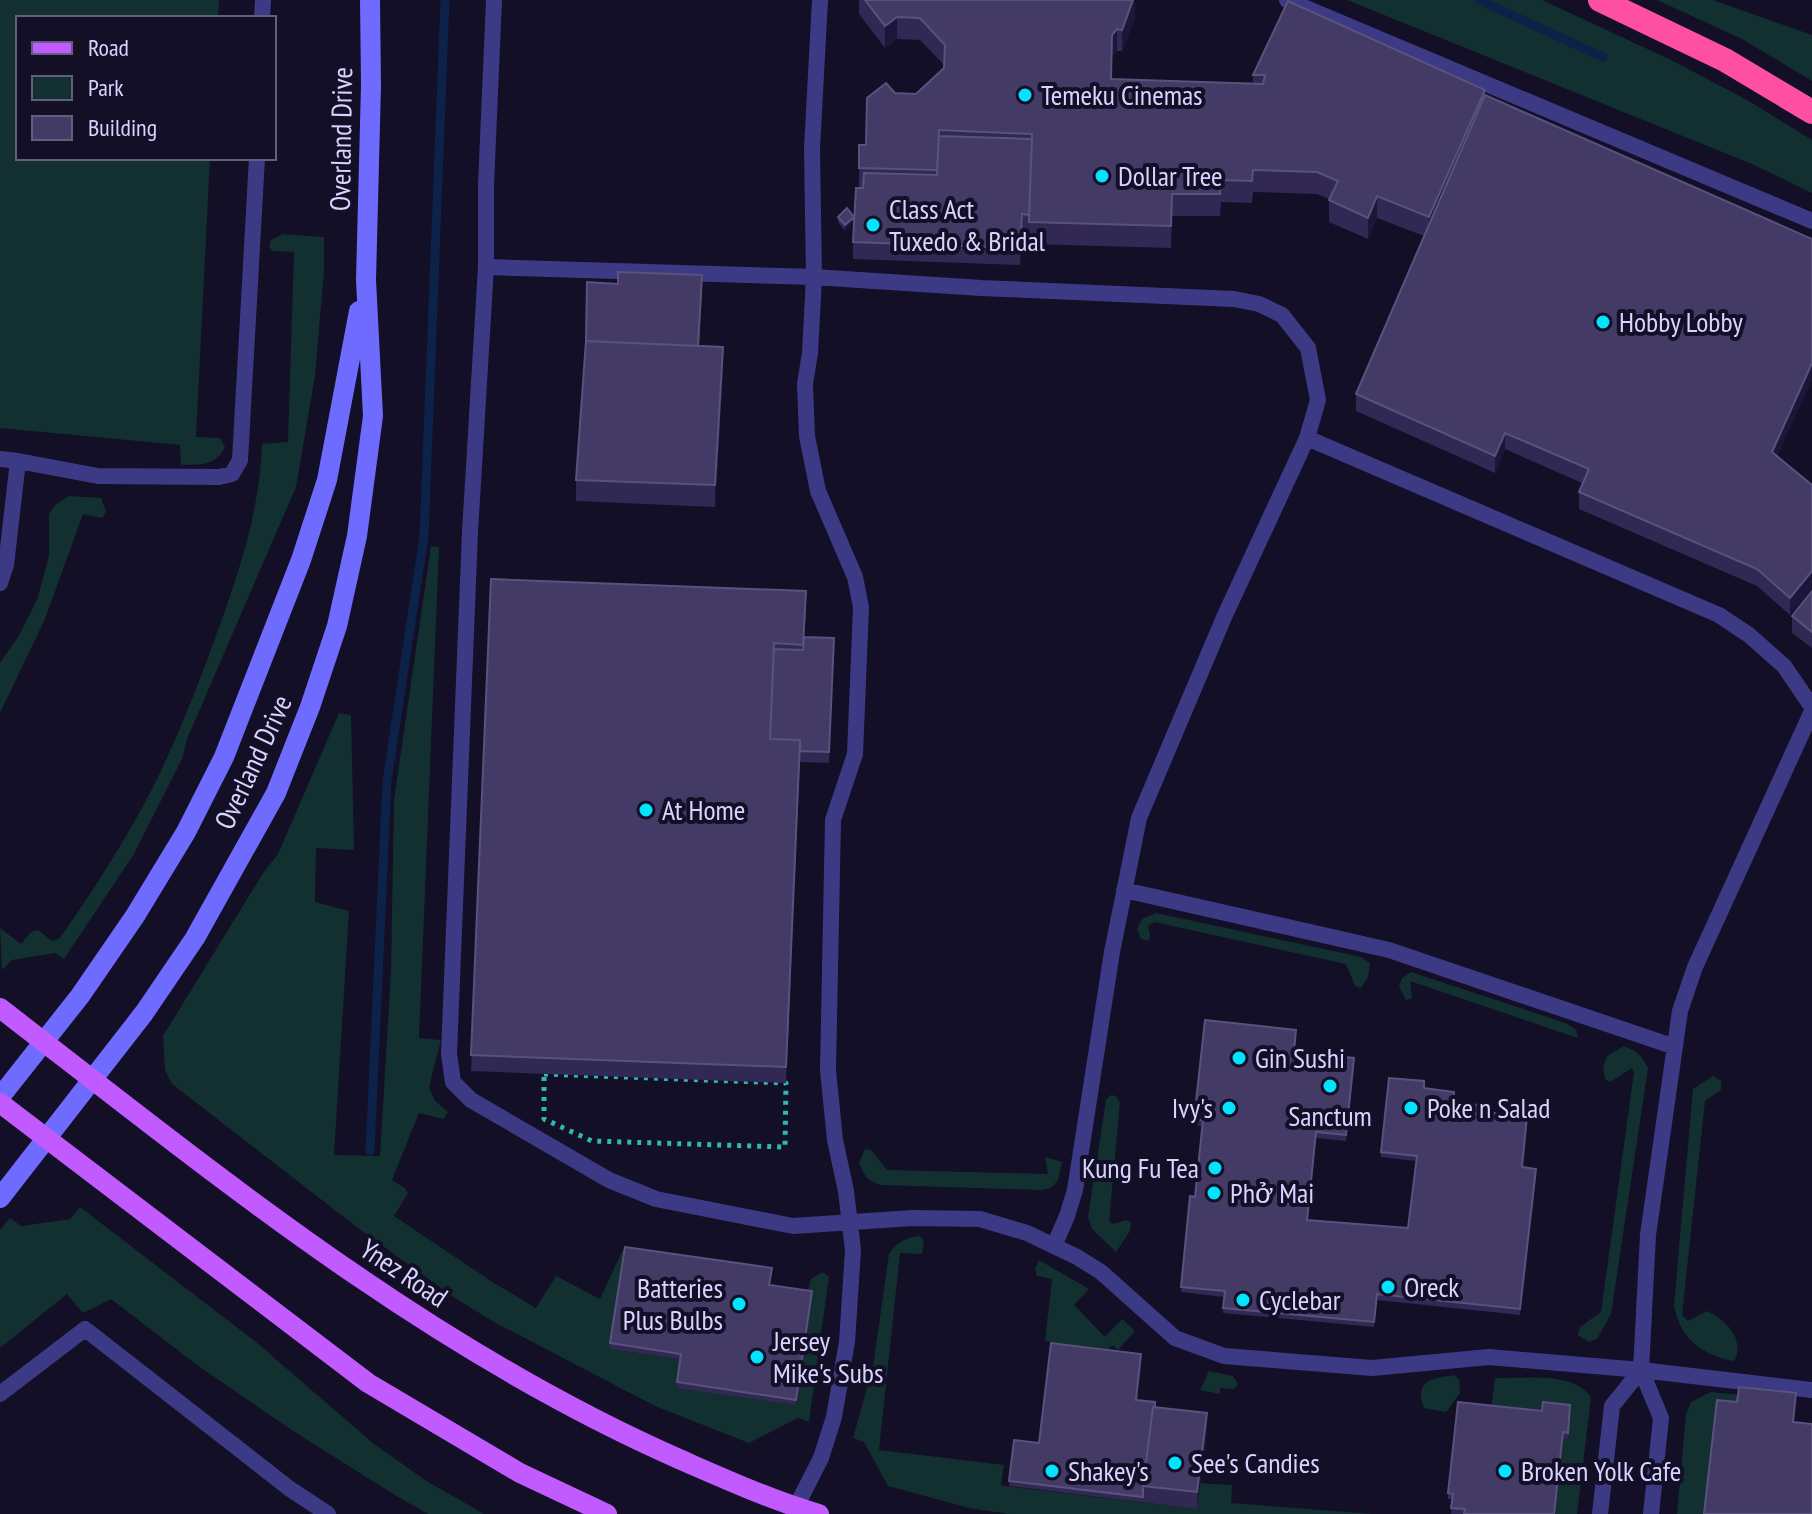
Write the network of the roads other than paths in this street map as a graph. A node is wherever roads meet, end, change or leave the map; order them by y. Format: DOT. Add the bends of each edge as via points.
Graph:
graph roads {
  1 [pos="370,0"];
  2 [pos="494,0"];
  3 [pos="820,0"];
  4 [pos="1287,0"];
  5 [pos="1600,0"];
  6 [pos="1812,112"];
  7 [pos="257,160"];
  8 [pos="1812,221"];
  9 [pos="486,267"];
  10 [pos="814,277"];
  11 [pos="366,280"];
  12 [pos="1307,438"];
  13 [pos="0,459"];
  14 [pos="18,461"];
  15 [pos="0,583"];
  16 [pos="1812,709"];
  17 [pos="1124,890"];
  18 [pos="0,1008"];
  19 [pos="43,1042"];
  20 [pos="1675,1047"];
  21 [pos="92,1081"];
  22 [pos="0,1100"];
  23 [pos="46,1138"];
  24 [pos="0,1198"];
  25 [pos="850,1224"];
  26 [pos="1054,1246"];
  27 [pos="1641,1370"];
  28 [pos="1812,1390"];
  29 [pos="0,1394"];
  30 [pos="796,1507"];
  31 [pos="328,1514"];
  32 [pos="607,1514"];
  33 [pos="819,1514"];
  34 [pos="1600,1514"];
  35 [pos="1651,1514"];
  1 -- 11 [label="main road, Overland Drive"];
  2 -- 9 [label="lane"];
  3 -- 10 [label="lane" via="812,149"];
  4 -- 8 [label="lane"];
  5 -- 6 [label="highway" via="1725,60"];
  7 -- 14 [label="lane" via="240,460 232,474 98,476"];
  9 -- 10 [label="lane"];
  9 -- 25 [label="lane" via="470,532 450,1040 453,1082 471,1100 518,1129 609,1180 656,1199 793,1226"];
  10 -- 12 [label="lane" via="1259,304 1282,315 1308,348 1318,400"];
  10 -- 25 [label="lane" via="805,384 807,436 818,491 859,588 861,607 855,754 833,820 828,1070"];
  11 -- 19 [label="main road, Overland Drive" via="327,480 224,757 135,916"];
  11 -- 21 [label="main road, Overland Drive" via="373,416 357,536 337,626 310,707 276,793 195,938"];
  12 -- 16 [label="lane" via="1719,615 1784,666"];
  12 -- 17 [label="lane" via="1139,818"];
  13 -- 14 [label="lane"];
  14 -- 15 [label="lane"];
  16 -- 20 [label="lane" via="1695,967"];
  17 -- 20 [label="lane" via="1389,950"];
  17 -- 26 [label="lane" via="1075,1190"];
  18 -- 19 [label="main road, Ynez Road"];
  19 -- 21 [label="main road, Ynez Road"];
  19 -- 22 [label="main road, Overland Drive"];
  20 -- 27 [label="lane" via="1648,1235"];
  21 -- 23 [label="main road, Overland Drive"];
  21 -- 30 [label="main road, Ynez Road" via="287,1228 460,1344 625,1435"];
  22 -- 23 [label="main road"];
  23 -- 24 [label="main road, Overland Drive"];
  23 -- 32 [label="main road" via="368,1383 520,1473"];
  25 -- 26 [label="lane" via="980,1219"];
  25 -- 30 [label="lane" via="847,1342 834,1417"];
  26 -- 27 [label="lane" via="1101,1272 1175,1338 1224,1356 1372,1368 1489,1357"];
  27 -- 28 [label="lane"];
  27 -- 34 [label="lane" via="1612,1406"];
  27 -- 35 [label="lane" via="1661,1418"];
  29 -- 31 [label="lane" via="85,1329"];
  30 -- 33 [label="main road, Ynez Road"];
}
